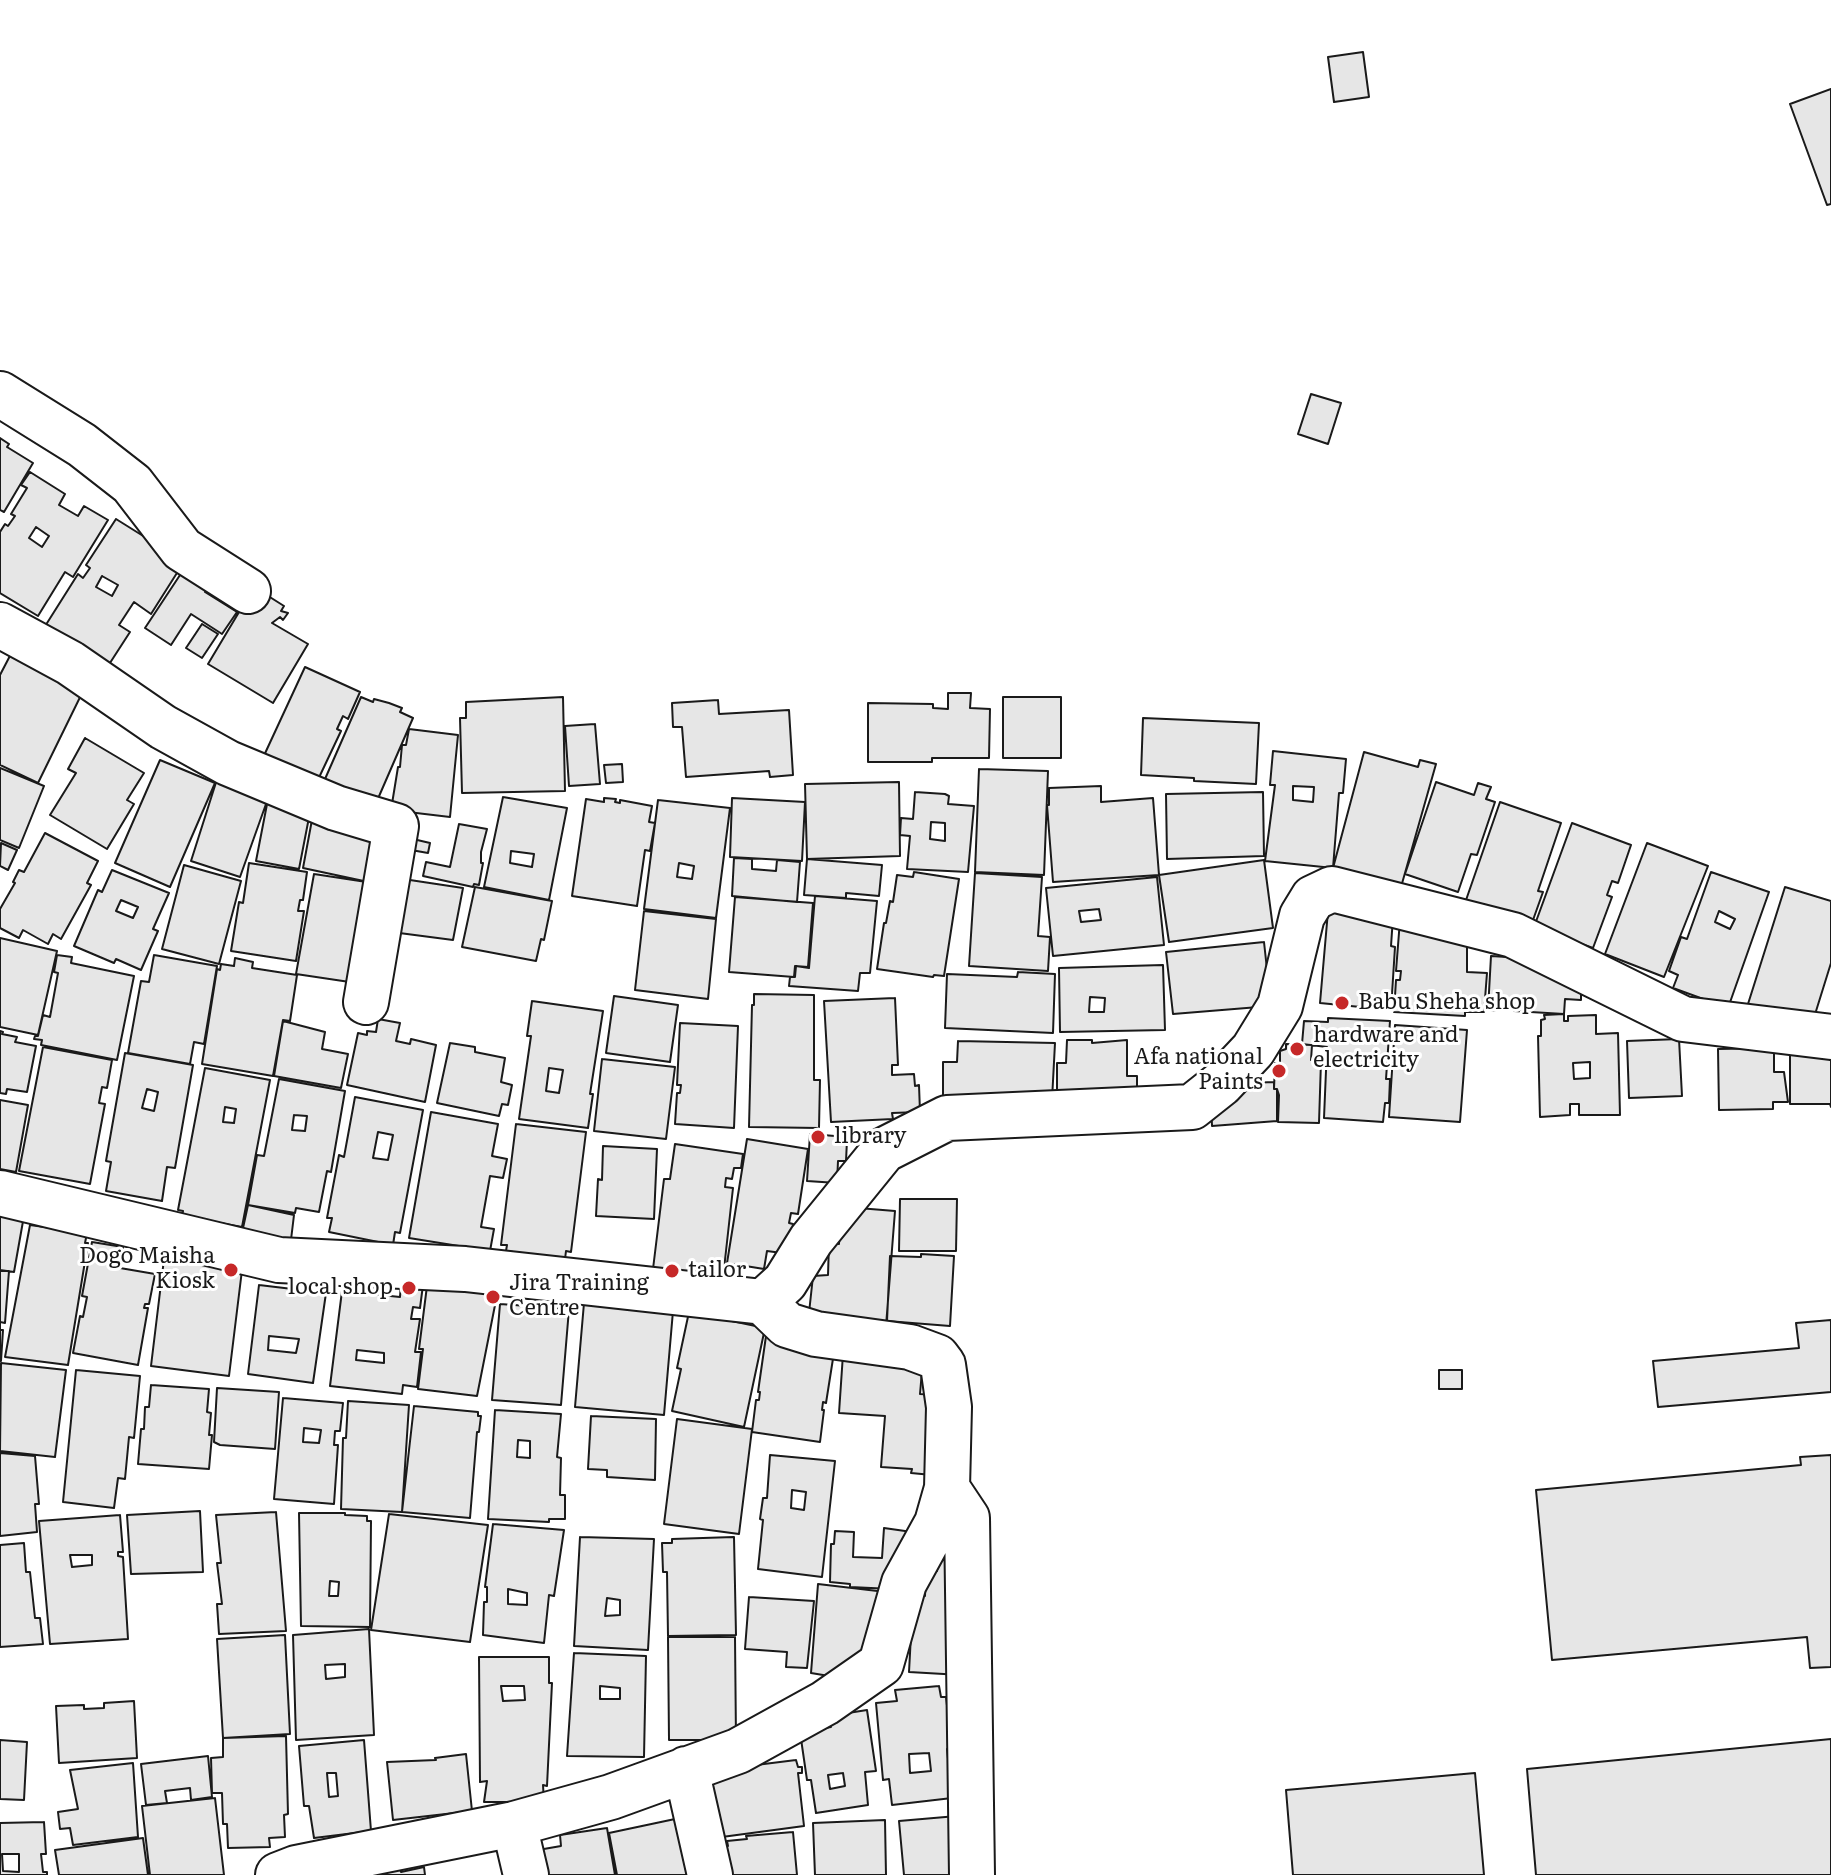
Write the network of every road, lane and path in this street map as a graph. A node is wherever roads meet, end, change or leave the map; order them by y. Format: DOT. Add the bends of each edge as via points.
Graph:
graph roads {
  1 [pos="0,394"];
  2 [pos="248,591"];
  3 [pos="0,625"];
  4 [pos="366,1002"];
  5 [pos="1831,1037"];
  6 [pos="0,1193"];
  7 [pos="763,1302"];
  8 [pos="947,1488"];
  9 [pos="686,1769"];
  10 [pos="514,1824"];
  11 [pos="430,1859"];
  12 [pos="278,1875"];
  13 [pos="526,1875"];
  14 [pos="710,1875"];
  15 [pos="972,1875"];
  1 -- 2 [label="street" via="82,445 132,484 182,549"];
  3 -- 4 [label="street" via="228,763 336,808 396,826"];
  5 -- 7 [label="street" via="1683,1019 1513,935 1332,889 1313,898 1302,916 1280,1006 1253,1050 1192,1107 947,1118 884,1150 811,1240 785,1282"];
  6 -- 7 [label="street" via="279,1260 465,1269"];
  7 -- 8 [label="street" via="787,1325 910,1347 937,1357 949,1407"];
  8 -- 9 [label="street" via="937,1523 904,1583 881,1664 825,1703 738,1751"];
  8 -- 15 [label="street" via="967,1518"];
  9 -- 10 [label="street"];
  9 -- 14 [label="street"];
  10 -- 11 [label="street"];
  10 -- 13 [label="street"];
  11 -- 12 [label="street" via="296,1868"];
}
